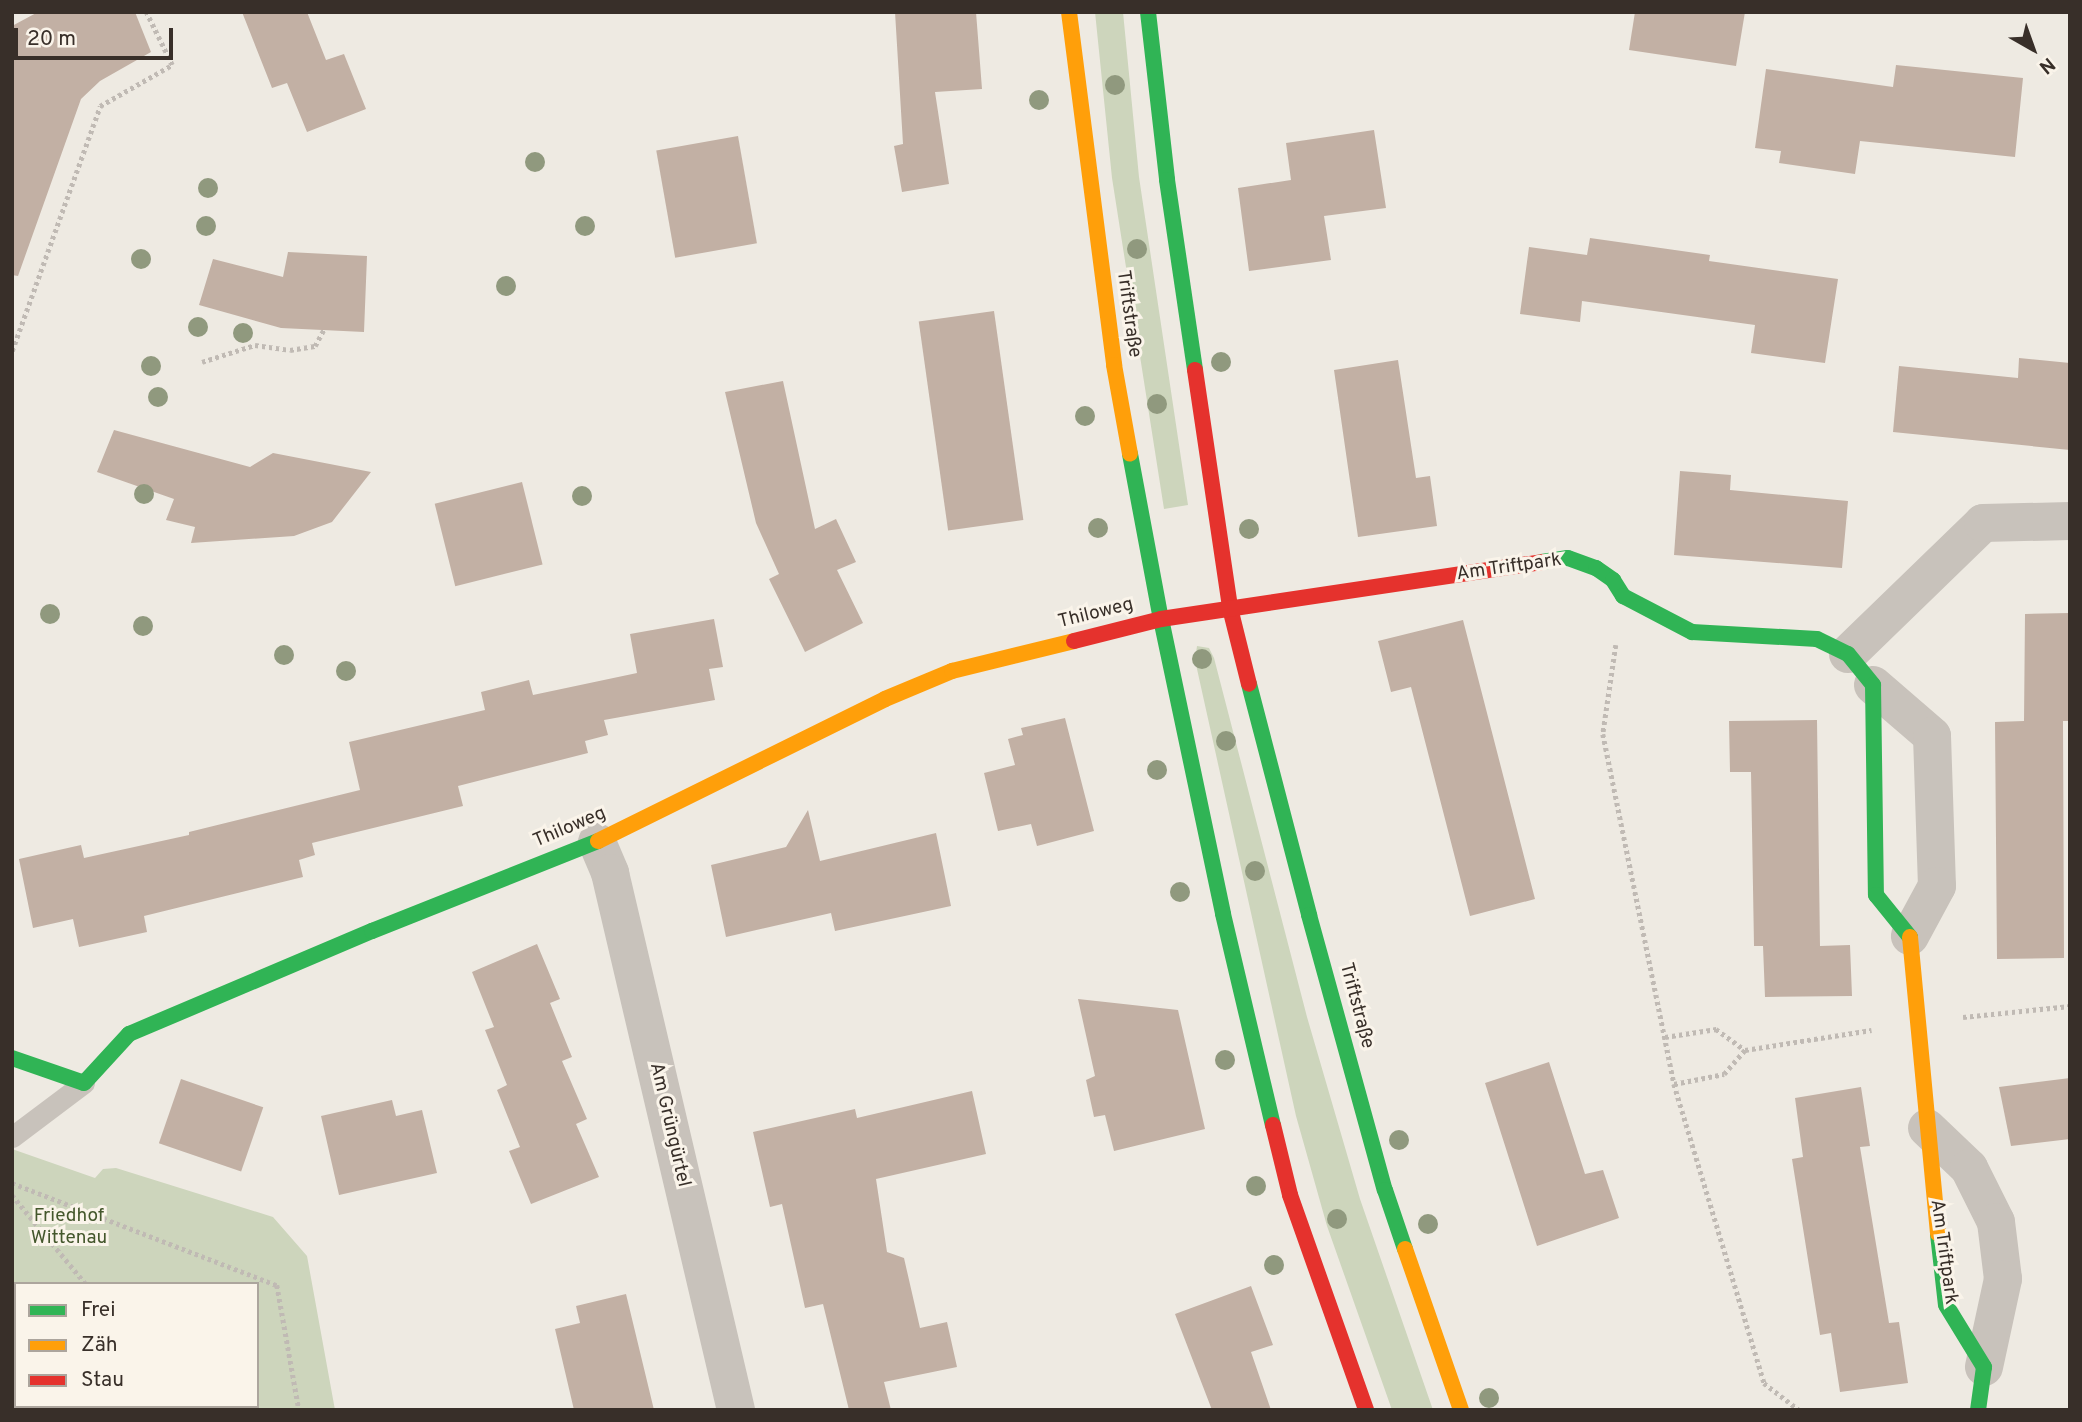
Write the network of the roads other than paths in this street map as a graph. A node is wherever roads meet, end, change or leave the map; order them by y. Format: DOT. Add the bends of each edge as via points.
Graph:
graph roads {
  1 [pos="1069,12"];
  2 [pos="1148,12"];
  3 [pos="2070,521"];
  4 [pos="1230,608"];
  5 [pos="1161,619"];
  6 [pos="1848,653"];
  7 [pos="1873,685"];
  8 [pos="597,842"];
  9 [pos="1910,936"];
  10 [pos="12,1058"];
  11 [pos="84,1083"];
  12 [pos="1927,1128"];
  13 [pos="12,1136"];
  14 [pos="1984,1367"];
  15 [pos="736,1410"];
  16 [pos="1366,1410"];
  17 [pos="1461,1410"];
  18 [pos="1978,1410"];
  1 -- 5 [label="main road, Triftstraße" via="1114,365"];
  2 -- 4 [label="main road, Triftstraße" via="1167,180"];
  3 -- 6 [label="street" via="1983,523"];
  4 -- 5 [label="main road"];
  4 -- 6 [label="main road, Am Triftpark" via="1568,558 1597,568 1613,580 1623,596 1692,632 1817,639"];
  4 -- 17 [label="main road, Triftstraße" via="1385,1190"];
  5 -- 8 [label="main road, Thiloweg" via="952,671"];
  5 -- 16 [label="main road, Triftstraße" via="1223,914 1290,1195"];
  6 -- 7 [label="main road, Am Triftpark"];
  7 -- 9 [label="main road" via="1876,895"];
  7 -- 9 [label="street, Am Triftpark" via="1932,736 1937,886"];
  8 -- 11 [label="main road, Thiloweg" via="129,1034"];
  8 -- 15 [label="street, Am Grüngürtel" via="610,873"];
  9 -- 12 [label="main road, Am Triftpark"];
  10 -- 11 [label="main road"];
  11 -- 13 [label="lane"];
  12 -- 14 [label="main road, Am Triftpark" via="1946,1305"];
  12 -- 14 [label="street" via="1969,1168 1996,1222 2003,1279"];
  14 -- 18 [label="main road"];
}
